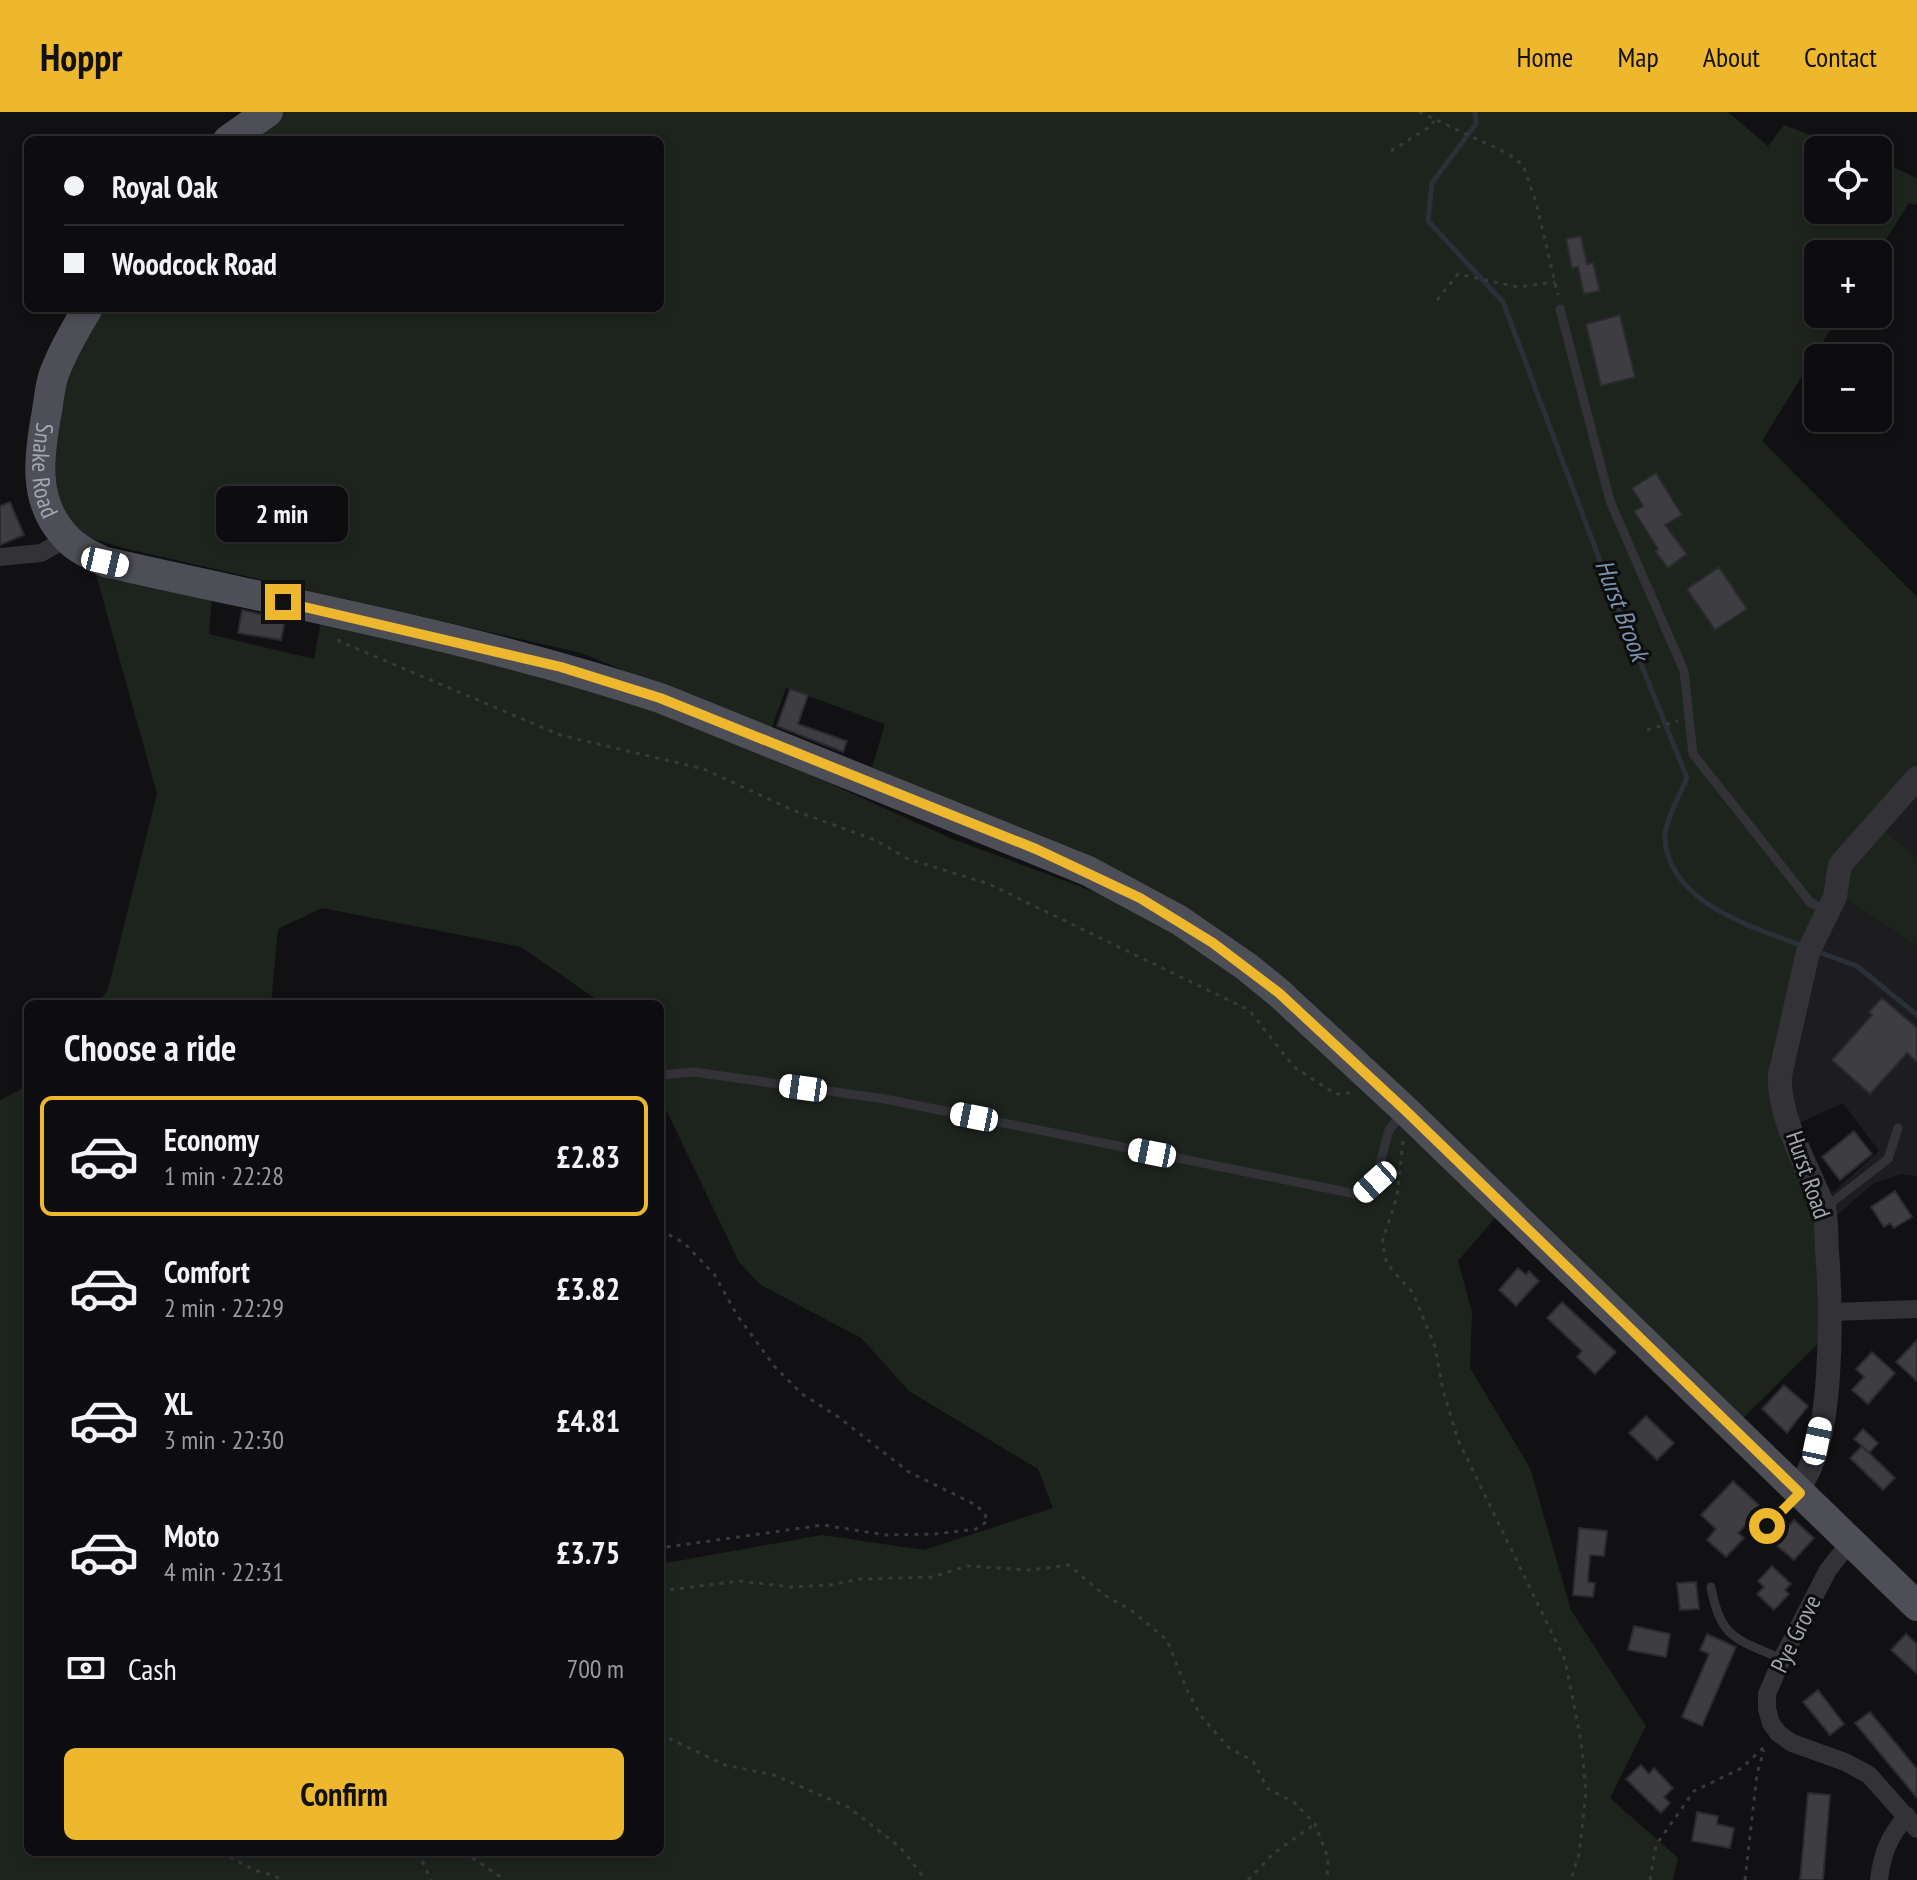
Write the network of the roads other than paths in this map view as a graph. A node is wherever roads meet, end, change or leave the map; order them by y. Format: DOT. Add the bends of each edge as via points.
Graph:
graph roads {
  1 [pos="268,112"];
  2 [pos="234,136"];
  3 [pos="1560,309"];
  4 [pos="86,312"];
  5 [pos="66,539"];
  6 [pos="0,557"];
  7 [pos="1917,778"];
  8 [pos="1826,919"];
  9 [pos="664,1075"];
  10 [pos="1395,1101"];
  11 [pos="1898,1128"];
  12 [pos="1824,1208"];
  13 [pos="1917,1309"];
  14 [pos="1832,1312"];
  15 [pos="1798,1491"];
  16 [pos="1767,1526"];
  17 [pos="1850,1542"];
  18 [pos="1711,1587"];
  19 [pos="1917,1606"];
  20 [pos="1782,1659"];
  21 [pos="1912,1823"];
  22 [pos="1879,1880"];
  1 -- 2 [label="main road"];
  3 -- 8 [label="lane" via="1610,501 1684,671 1693,754"];
  4 -- 5 [label="main road, Snake Road" via="53,375 39,451 43,497"];
  5 -- 6 [label="street" via="41,553"];
  5 -- 10 [label="main road" via="105,562 561,667 660,698 1088,871 1179,920 1247,967"];
  7 -- 8 [label="street, Hurst Road" via="1840,865"];
  8 -- 12 [label="street, Hurst Road" via="1808,952 1779,1092"];
  9 -- 10 [label="lane" via="694,1072 885,1099 1361,1195 1375,1182"];
  10 -- 15 [label="main road"];
  11 -- 12 [label="lane" via="1888,1159"];
  12 -- 14 [label="street, Hurst Road"];
  13 -- 14 [label="street"];
  14 -- 15 [label="street, Hurst Road" via="1826,1402 1813,1463"];
  15 -- 16 [label="lane"];
  15 -- 17 [label="main road"];
  17 -- 19 [label="main road"];
  17 -- 20 [label="street, Pye Grove" via="1828,1570"];
  18 -- 20 [label="lane" via="1717,1617 1727,1631"];
  20 -- 21 [label="street, Pye Grove" via="1767,1694 1771,1723 1778,1733 1869,1775"];
  21 -- 22 [label="street" via="1888,1843"];
}
